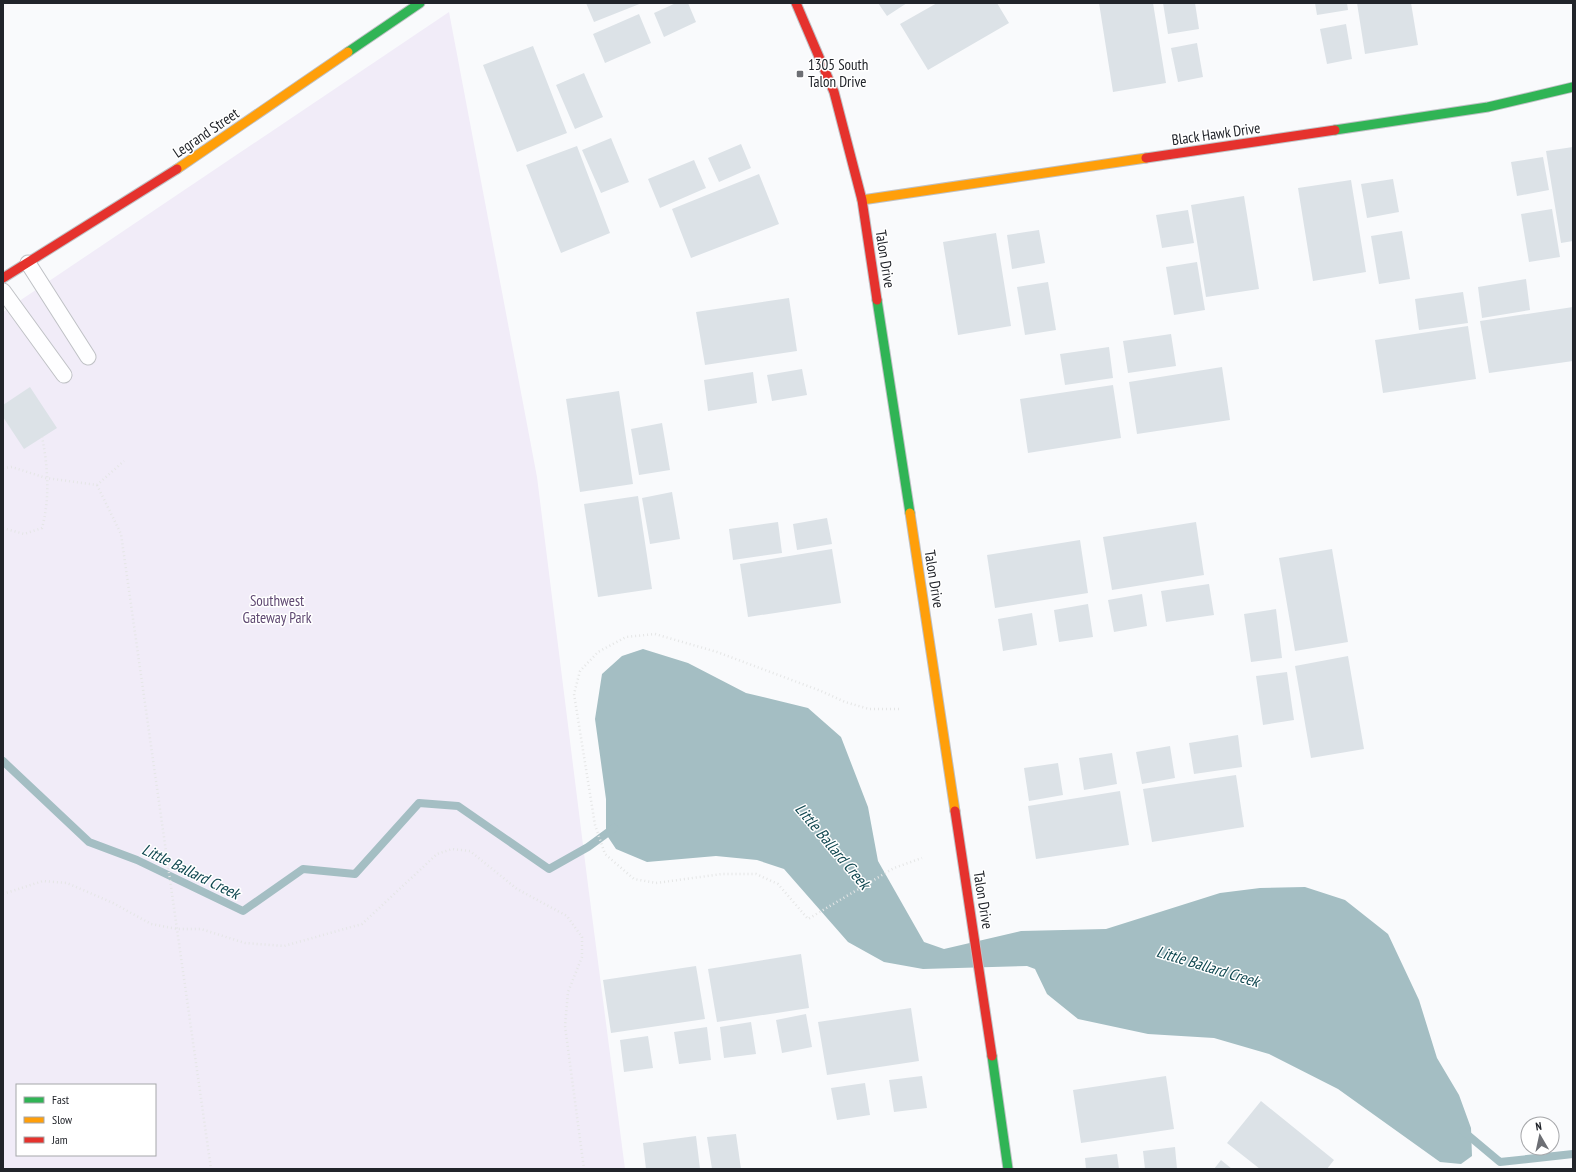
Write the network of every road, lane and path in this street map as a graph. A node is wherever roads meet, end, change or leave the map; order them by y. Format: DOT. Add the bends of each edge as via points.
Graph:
graph roads {
  1 [pos="420,3"];
  2 [pos="796,3"];
  3 [pos="1573,87"];
  4 [pos="862,200"];
  5 [pos="28,263"];
  6 [pos="3,278"];
  7 [pos="3,292"];
  8 [pos="88,357"];
  9 [pos="64,375"];
  10 [pos="42,437"];
  11 [pos="124,461"];
  12 [pos="3,468"];
  13 [pos="46,478"];
  14 [pos="97,485"];
  15 [pos="3,528"];
  16 [pos="899,710"];
  17 [pos="922,858"];
  18 [pos="3,894"];
  19 [pos="177,929"];
  20 [pos="210,1169"];
  21 [pos="584,1169"];
  22 [pos="1008,1169"];
  1 -- 5 [label="street, Legrand Street" via="173,172"];
  2 -- 4 [label="street, Talon Drive" via="834,92"];
  3 -- 4 [label="street, Black Hawk Drive" via="1481,108"];
  4 -- 22 [label="street, Talon Drive"];
  5 -- 6 [label="street, Legrand Street"];
  5 -- 8 [label="lane"];
  7 -- 9 [label="lane"];
  10 -- 13 [label="path" via="47,459"];
  11 -- 14 [label="path"];
  12 -- 13 [label="path" via="12,467"];
  13 -- 14 [label="path"];
  13 -- 15 [label="path" via="46,511 42,528 24,534"];
  14 -- 19 [label="path" via="121,534"];
  16 -- 17 [label="path" via="869,709 845,702 821,690 717,652 655,634 626,637 598,652 580,671 574,694 595,825 605,854 634,879 656,883 722,874 756,874 778,884 808,919 894,868"];
  18 -- 19 [label="path" via="43,881 67,883 114,903 151,924"];
  19 -- 20 [label="path"];
  19 -- 21 [label="path" via="201,928 245,943 284,946 337,933 362,924 437,854 452,849 470,850 517,889 566,916 582,937 582,957 568,992 565,1026"];
}
